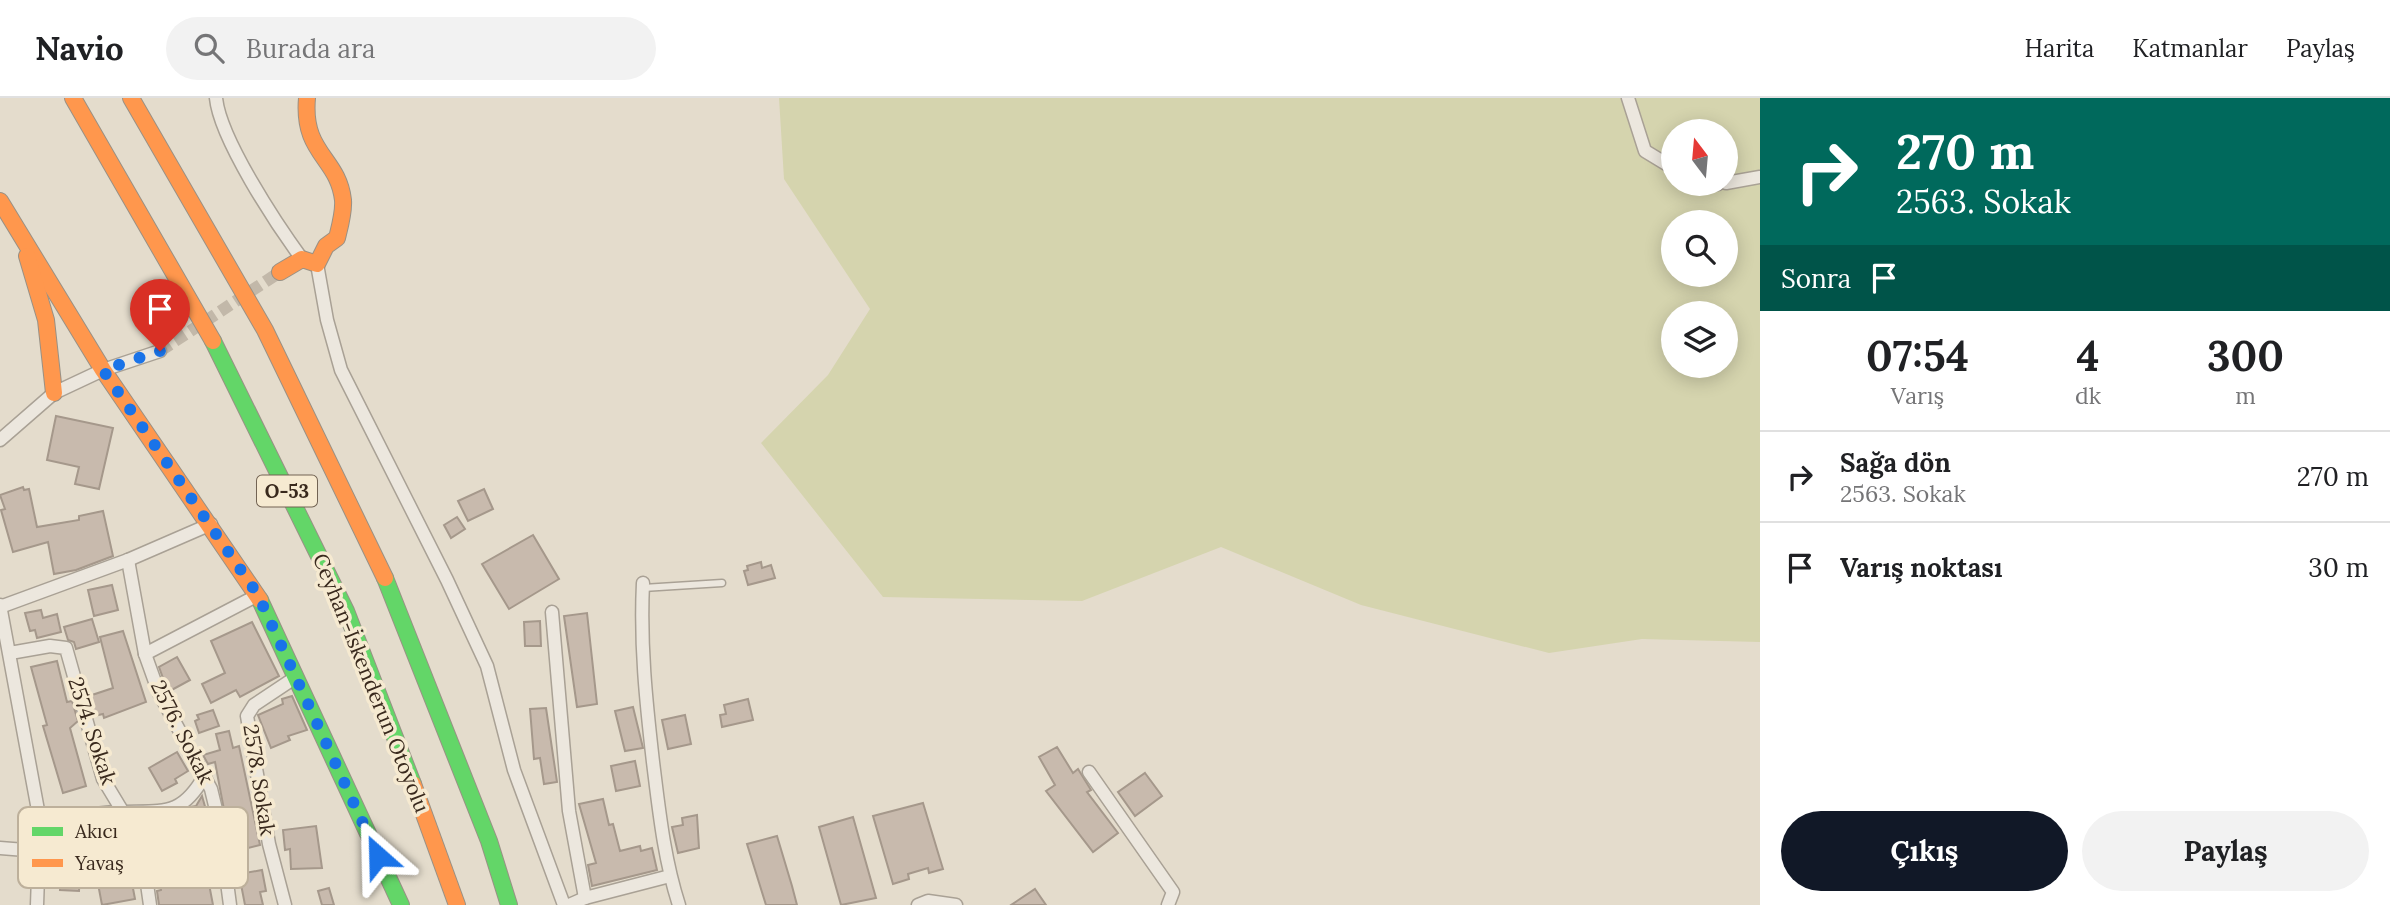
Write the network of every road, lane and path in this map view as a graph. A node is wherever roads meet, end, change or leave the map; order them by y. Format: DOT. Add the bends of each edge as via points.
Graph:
graph roads {
  1 [pos="73,98"];
  2 [pos="131,98"];
  3 [pos="216,98"];
  4 [pos="307,98"];
  5 [pos="1628,98"];
  6 [pos="1661,161"];
  7 [pos="1760,177"];
  8 [pos="1738,181"];
  9 [pos="0,201"];
  10 [pos="16,227"];
  11 [pos="310,261"];
  12 [pos="280,272"];
  13 [pos="160,351"];
  14 [pos="103,370"];
  15 [pos="54,393"];
  16 [pos="0,440"];
  17 [pos="211,524"];
  18 [pos="128,560"];
  19 [pos="722,583"];
  20 [pos="643,586"];
  21 [pos="258,595"];
  22 [pos="0,606"];
  23 [pos="552,612"];
  24 [pos="10,653"];
  25 [pos="145,654"];
  26 [pos="296,677"];
  27 [pos="1089,772"];
  28 [pos="205,775"];
  29 [pos="38,807"];
  30 [pos="120,807"];
  31 [pos="177,807"];
  32 [pos="215,807"];
  33 [pos="0,848"];
  34 [pos="18,849"];
  35 [pos="670,876"];
  36 [pos="585,898"];
  37 [pos="285,905"];
  38 [pos="401,905"];
  39 [pos="457,905"];
  40 [pos="509,905"];
  41 [pos="567,905"];
  42 [pos="679,905"];
  43 [pos="918,905"];
  44 [pos="956,905"];
  45 [pos="1168,905"];
  1 -- 39 [label="main road, Ceyhan-İskenderun Otoyolu / O-53" via="221,355 346,611"];
  2 -- 40 [label="main road, O-53" via="265,330 390,589 489,841"];
  3 -- 11 [label="street" via="236,152 274,220"];
  4 -- 11 [label="main road" via="305,129 337,180 343,199 337,238"];
  5 -- 6 [label="street" via="1645,151"];
  7 -- 8 [label="street"];
  9 -- 10 [label="main road"];
  10 -- 14 [label="main road"];
  10 -- 15 [label="main road" via="46,320"];
  11 -- 12 [label="main road"];
  11 -- 41 [label="street" via="341,370 487,666 514,771"];
  13 -- 14 [label="street"];
  14 -- 15 [label="street"];
  14 -- 17 [label="main road"];
  15 -- 16 [label="street"];
  17 -- 18 [label="street"];
  17 -- 21 [label="main road"];
  18 -- 22 [label="street"];
  18 -- 25 [label="street, 2576. Sokak"];
  19 -- 20 [label="lane"];
  20 -- 35 [label="street" via="641,657"];
  21 -- 25 [label="street"];
  21 -- 26 [label="main road"];
  22 -- 24 [label="street"];
  23 -- 36 [label="street" via="568,798"];
  24 -- 29 [label="street"];
  24 -- 30 [label="street, 2574. Sokak" via="66,648 103,779"];
  25 -- 28 [label="street, 2576. Sokak" via="159,694"];
  26 -- 37 [label="street, 2578. Sokak" via="254,705 247,716 269,844"];
  26 -- 38 [label="main road"];
  27 -- 45 [label="street" via="1173,892"];
  28 -- 31 [label="street" via="195,792"];
  28 -- 32 [label="street, 2576. Sokak"];
  33 -- 34 [label="street"];
  35 -- 36 [label="street"];
  35 -- 42 [label="street"];
  36 -- 41 [label="street"];
  43 -- 44 [label="street" via="928,901"];
}
